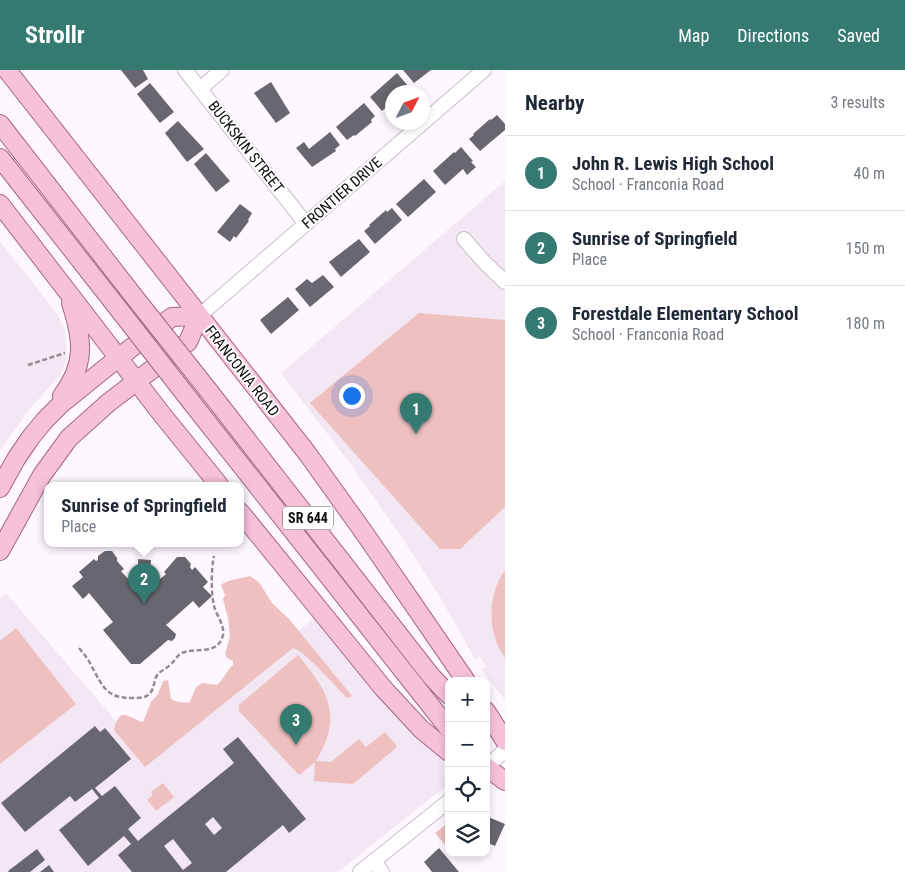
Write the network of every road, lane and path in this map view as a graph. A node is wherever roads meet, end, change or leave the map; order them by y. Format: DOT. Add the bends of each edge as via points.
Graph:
graph roads {
  1 [pos="7,70"];
  2 [pos="185,70"];
  3 [pos="222,70"];
  4 [pos="484,70"];
  5 [pos="200,89"];
  6 [pos="0,124"];
  7 [pos="0,158"];
  8 [pos="0,204"];
  9 [pos="306,224"];
  10 [pos="464,239"];
  11 [pos="505,282"];
  12 [pos="68,293"];
  13 [pos="199,316"];
  14 [pos="72,351"];
  15 [pos="118,358"];
  16 [pos="28,365"];
  17 [pos="136,382"];
  18 [pos="45,420"];
  19 [pos="217,482"];
  20 [pos="0,488"];
  21 [pos="244,517"];
  22 [pos="0,550"];
  23 [pos="214,556"];
  24 [pos="79,648"];
  25 [pos="463,677"];
  26 [pos="445,691"];
  27 [pos="490,718"];
  28 [pos="445,724"];
  29 [pos="490,732"];
  30 [pos="505,742"];
  31 [pos="445,749"];
  32 [pos="505,750"];
  33 [pos="490,763"];
  34 [pos="490,770"];
  35 [pos="505,781"];
  36 [pos="445,805"];
  37 [pos="378,867"];
  38 [pos="360,872"];
  1 -- 13 [label="main road, FRANCONIA ROAD"];
  2 -- 5 [label="street, BUCKSKIN STREET"];
  3 -- 5 [label="street"];
  4 -- 9 [label="street, FRONTIER DRIVE"];
  5 -- 9 [label="street, BUCKSKIN STREET"];
  6 -- 26 [label="main road, SR 644, bridge"];
  7 -- 28 [label="main road, SR 644, bridge"];
  8 -- 12 [label="main road"];
  9 -- 13 [label="street, FRONTIER DRIVE"];
  10 -- 11 [label="street"];
  12 -- 15 [label="main road"];
  12 -- 18 [label="main road" via="80,336 80,358 73,381"];
  13 -- 15 [label="main road" via="172,317"];
  13 -- 17 [label="main road, FRONTIER DRIVE" via="188,342"];
  13 -- 25 [label="main road, FRANCONIA ROAD" via="330,483"];
  14 -- 16 [label="path"];
  15 -- 17 [label="main road"];
  15 -- 18 [label="main road"];
  17 -- 19 [label="main road"];
  17 -- 22 [label="main road, FRONTIER DRIVE" via="69,438 42,475"];
  18 -- 20 [label="main road" via="16,459"];
  21 -- 31 [label="main road" via="382,688"];
  23 -- 24 [label="path" via="214,607 223,630 221,639 206,650 180,654 157,675 151,692 146,696 128,698 112,695 102,686"];
  27 -- 30 [label="main road"];
  29 -- 30 [label="main road"];
  32 -- 33 [label="street"];
  34 -- 35 [label="main road"];
  36 -- 37 [label="street"];
  37 -- 38 [label="street"];
}
